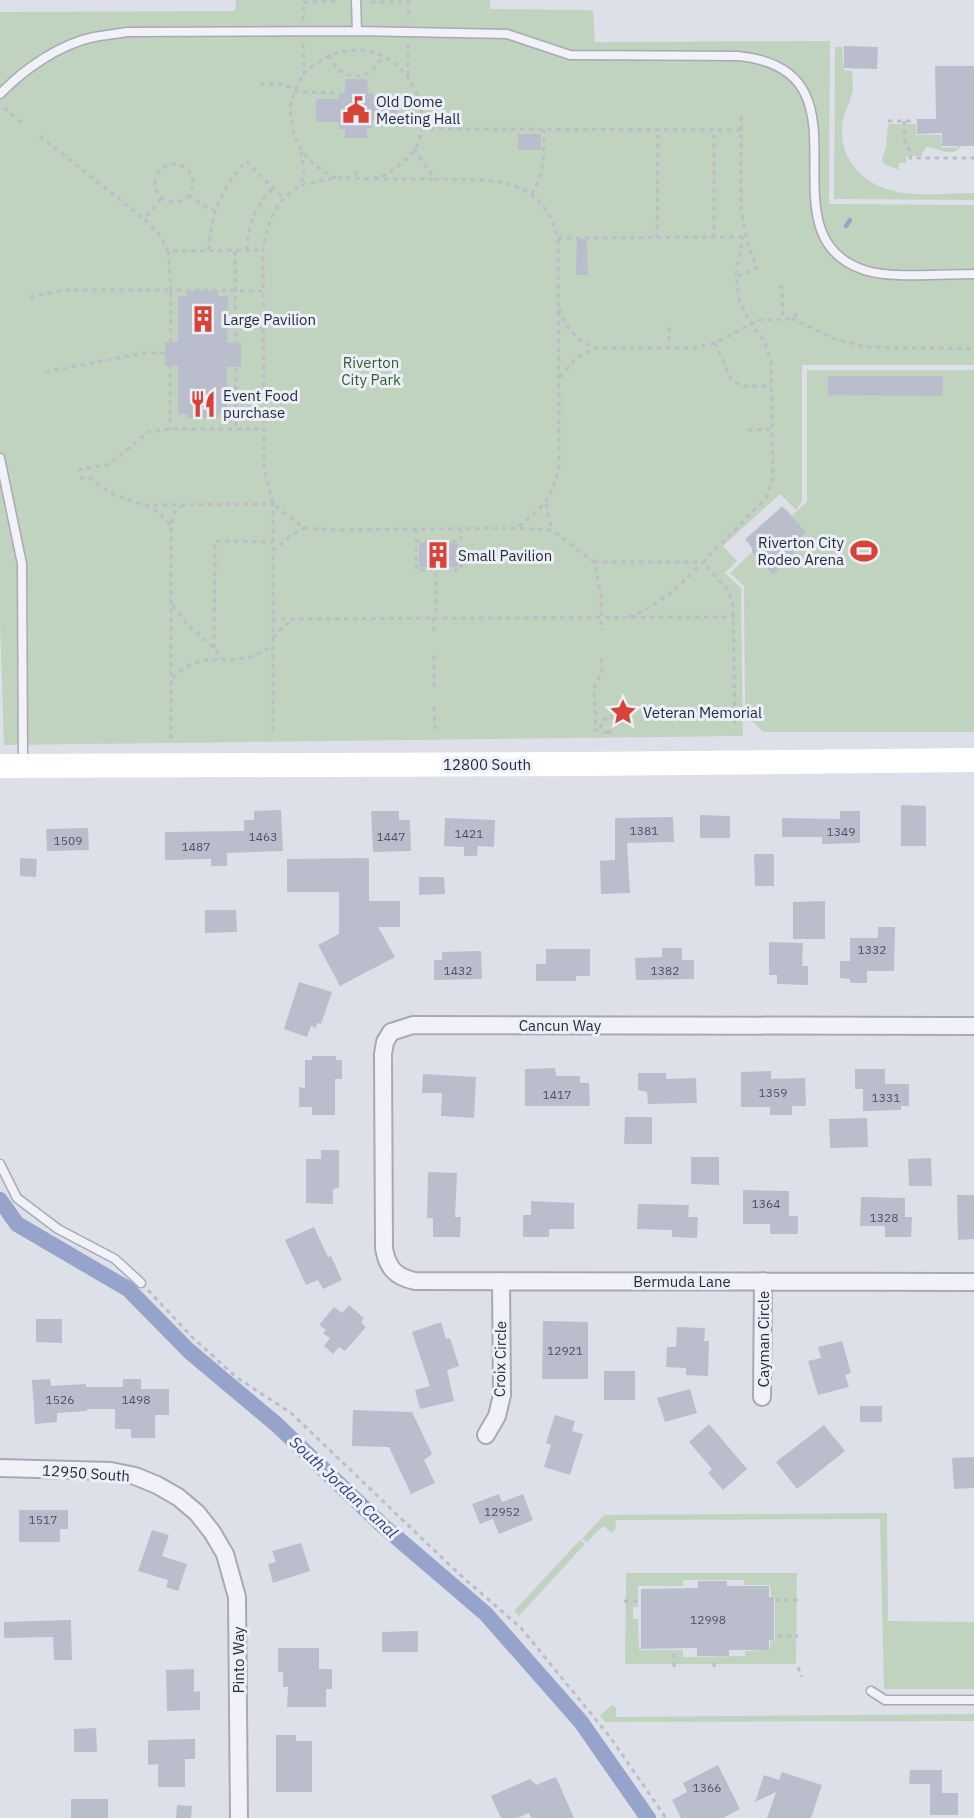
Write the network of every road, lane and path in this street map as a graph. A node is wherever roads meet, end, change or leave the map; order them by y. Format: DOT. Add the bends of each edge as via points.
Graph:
graph roads {
  1 [pos="356,0"];
  2 [pos="335,1"];
  3 [pos="340,1"];
  4 [pos="377,1"];
  5 [pos="409,1"];
  6 [pos="371,2"];
  7 [pos="303,20"];
  8 [pos="408,20"];
  9 [pos="357,31"];
  10 [pos="303,44"];
  11 [pos="408,44"];
  12 [pos="330,55"];
  13 [pos="382,55"];
  14 [pos="304,75"];
  15 [pos="408,76"];
  16 [pos="260,84"];
  17 [pos="297,92"];
  18 [pos="336,93"];
  19 [pos="0,94"];
  20 [pos="398,103"];
  21 [pos="420,105"];
  22 [pos="4,108"];
  23 [pos="741,114"];
  24 [pos="888,121"];
  25 [pos="904,121"];
  26 [pos="915,121"];
  27 [pos="22,123"];
  28 [pos="421,129"];
  29 [pos="544,129"];
  30 [pos="714,129"];
  31 [pos="658,130"];
  32 [pos="741,130"];
  33 [pos="40,136"];
  34 [pos="414,149"];
  35 [pos="301,150"];
  36 [pos="974,158"];
  37 [pos="356,171"];
  38 [pos="336,178"];
  39 [pos="374,179"];
  40 [pos="435,179"];
  41 [pos="356,180"];
  42 [pos="301,185"];
  43 [pos="273,188"];
  44 [pos="532,194"];
  45 [pos="189,195"];
  46 [pos="161,199"];
  47 [pos="284,199"];
  48 [pos="214,210"];
  49 [pos="144,219"];
  50 [pos="745,231"];
  51 [pos="743,237"];
  52 [pos="558,238"];
  53 [pos="657,238"];
  54 [pos="714,238"];
  55 [pos="581,239"];
  56 [pos="209,250"];
  57 [pos="247,250"];
  58 [pos="263,250"];
  59 [pos="168,251"];
  60 [pos="235,251"];
  61 [pos="580,261"];
  62 [pos="974,274"];
  63 [pos="736,277"];
  64 [pos="779,287"];
  65 [pos="171,290"];
  66 [pos="235,290"];
  67 [pos="262,291"];
  68 [pos="30,297"];
  69 [pos="558,307"];
  70 [pos="783,319"];
  71 [pos="751,324"];
  72 [pos="669,327"];
  73 [pos="714,343"];
  74 [pos="669,347"];
  75 [pos="594,348"];
  76 [pos="974,349"];
  77 [pos="169,353"];
  78 [pos="45,372"];
  79 [pos="558,378"];
  80 [pos="771,386"];
  81 [pos="170,429"];
  82 [pos="236,429"];
  83 [pos="263,429"];
  84 [pos="772,429"];
  85 [pos="748,430"];
  86 [pos="0,458"];
  87 [pos="78,470"];
  88 [pos="80,478"];
  89 [pos="273,504"];
  90 [pos="546,504"];
  91 [pos="143,505"];
  92 [pos="183,506"];
  93 [pos="171,527"];
  94 [pos="304,528"];
  95 [pos="516,528"];
  96 [pos="416,529"];
  97 [pos="461,529"];
  98 [pos="552,530"];
  99 [pos="416,541"];
  100 [pos="461,541"];
  101 [pos="273,542"];
  102 [pos="273,551"];
  103 [pos="594,562"];
  104 [pos="703,562"];
  105 [pos="436,570"];
  106 [pos="172,603"];
  107 [pos="735,617"];
  108 [pos="297,618"];
  109 [pos="435,618"];
  110 [pos="601,618"];
  111 [pos="627,618"];
  112 [pos="272,619"];
  113 [pos="601,630"];
  114 [pos="434,631"];
  115 [pos="272,638"];
  116 [pos="272,645"];
  117 [pos="214,648"];
  118 [pos="434,651"];
  119 [pos="601,654"];
  120 [pos="222,659"];
  121 [pos="172,679"];
  122 [pos="434,687"];
  123 [pos="434,707"];
  124 [pos="735,729"];
  125 [pos="594,730"];
  126 [pos="435,731"];
  127 [pos="273,732"];
  128 [pos="609,735"];
  129 [pos="171,740"];
  130 [pos="974,760"];
  131 [pos="11,766"];
  132 [pos="974,1026"];
  133 [pos="0,1164"];
  134 [pos="393,1271"];
  135 [pos="501,1281"];
  136 [pos="763,1281"];
  137 [pos="974,1282"];
  138 [pos="141,1283"];
  139 [pos="762,1397"];
  140 [pos="486,1435"];
  141 [pos="0,1468"];
  142 [pos="197,1513"];
  143 [pos="775,1600"];
  144 [pos="798,1600"];
  145 [pos="624,1601"];
  146 [pos="638,1601"];
  147 [pos="778,1636"];
  148 [pos="798,1636"];
  149 [pos="674,1651"];
  150 [pos="714,1658"];
  151 [pos="674,1666"];
  152 [pos="714,1666"];
  153 [pos="798,1666"];
  154 [pos="802,1677"];
  155 [pos="871,1691"];
  156 [pos="974,1700"];
  157 [pos="239,1818"];
  158 [pos="666,1818"];
  1 -- 9 [label="lane"];
  2 -- 3 [label="path"];
  2 -- 7 [label="path" via="304,2"];
  4 -- 5 [label="path"];
  4 -- 6 [label="path"];
  5 -- 8 [label="path"];
  9 -- 19 [label="lane" via="127,32 92,37 45,58"];
  9 -- 62 [label="lane" via="507,34 570,55 760,58 791,76 812,114 814,205 820,229 834,251 853,266 870,272"];
  10 -- 14 [label="path"];
  11 -- 15 [label="path"];
  12 -- 13 [label="path" via="356,50"];
  12 -- 13 [label="path" via="338,69 355,76 375,69"];
  12 -- 14 [label="path"];
  13 -- 15 [label="path"];
  14 -- 17 [label="path"];
  15 -- 21 [label="path"];
  16 -- 17 [label="path" via="280,84"];
  17 -- 18 [label="path"];
  17 -- 35 [label="path" via="290,104 292,129"];
  20 -- 21 [label="path"];
  21 -- 28 [label="path"];
  22 -- 27 [label="path"];
  23 -- 32 [label="path"];
  24 -- 25 [label="path"];
  25 -- 26 [label="path"];
  25 -- 36 [label="path" via="910,158"];
  28 -- 29 [label="path"];
  28 -- 34 [label="path"];
  29 -- 31 [label="path"];
  29 -- 44 [label="path" via="544,160"];
  30 -- 31 [label="path"];
  30 -- 32 [label="path"];
  30 -- 54 [label="path"];
  31 -- 53 [label="path"];
  32 -- 50 [label="path" via="741,210"];
  33 -- 49 [label="path"];
  34 -- 39 [label="path" via="390,172"];
  34 -- 40 [label="path"];
  35 -- 38 [label="path" via="321,172"];
  35 -- 42 [label="path"];
  37 -- 41 [label="path"];
  38 -- 41 [label="path"];
  38 -- 42 [label="path"];
  39 -- 40 [label="path"];
  39 -- 41 [label="path"];
  40 -- 44 [label="path" via="496,180"];
  42 -- 47 [label="path"];
  43 -- 47 [label="path"];
  43 -- 48 [label="path" via="246,161 230,180"];
  43 -- 57 [label="path" via="262,198 250,222"];
  44 -- 52 [label="path" via="554,220"];
  45 -- 46 [label="path" via="175,203"];
  45 -- 46 [label="path" via="193,186 191,174 182,166 169,165 155,177 155,189"];
  45 -- 48 [label="path"];
  46 -- 49 [label="path"];
  47 -- 58 [label="path" via="267,225"];
  48 -- 56 [label="path"];
  49 -- 59 [label="path"];
  50 -- 51 [label="path"];
  50 -- 63 [label="path" via="757,268"];
  51 -- 54 [label="path"];
  51 -- 63 [label="path"];
  52 -- 55 [label="path"];
  52 -- 69 [label="path"];
  53 -- 54 [label="path"];
  53 -- 55 [label="path"];
  55 -- 61 [label="path"];
  56 -- 59 [label="path"];
  56 -- 60 [label="path"];
  57 -- 58 [label="path"];
  57 -- 60 [label="path"];
  58 -- 67 [label="path"];
  59 -- 65 [label="path"];
  60 -- 66 [label="path"];
  63 -- 71 [label="path" via="739,300"];
  64 -- 70 [label="path"];
  65 -- 66 [label="path"];
  65 -- 68 [label="path" via="63,290"];
  65 -- 77 [label="path"];
  66 -- 67 [label="path"];
  66 -- 82 [label="path"];
  67 -- 83 [label="path"];
  69 -- 75 [label="path" via="578,339"];
  69 -- 79 [label="path"];
  70 -- 71 [label="path"];
  70 -- 76 [label="path" via="797,314 793,319 835,339 865,347"];
  71 -- 73 [label="path"];
  71 -- 80 [label="path" via="764,340 771,362"];
  72 -- 74 [label="path"];
  73 -- 74 [label="path" via="694,348"];
  73 -- 80 [label="path" via="731,379 741,386"];
  74 -- 75 [label="path"];
  75 -- 79 [label="path" via="577,357"];
  77 -- 78 [label="path" via="144,353"];
  77 -- 81 [label="path"];
  79 -- 90 [label="path" via="559,466"];
  80 -- 84 [label="path"];
  81 -- 82 [label="path"];
  81 -- 87 [label="path" via="148,432 110,464"];
  82 -- 83 [label="path"];
  83 -- 89 [label="path" via="264,468"];
  84 -- 85 [label="path"];
  84 -- 104 [label="path" via="773,478 766,498"];
  86 -- 131 [label="lane" via="22,564"];
  88 -- 91 [label="path" via="88,477 113,494"];
  89 -- 92 [label="path"];
  89 -- 94 [label="path"];
  89 -- 101 [label="path"];
  90 -- 95 [label="path"];
  90 -- 98 [label="path"];
  91 -- 92 [label="path"];
  91 -- 93 [label="path" via="159,512"];
  92 -- 93 [label="path" via="172,516"];
  93 -- 106 [label="path"];
  94 -- 96 [label="path"];
  94 -- 102 [label="path"];
  95 -- 97 [label="path"];
  95 -- 98 [label="path"];
  96 -- 97 [label="path"];
  96 -- 99 [label="path"];
  97 -- 100 [label="path"];
  98 -- 103 [label="path"];
  99 -- 100 [label="path"];
  99 -- 105 [label="path" via="416,570"];
  100 -- 105 [label="path" via="461,570"];
  101 -- 102 [label="path"];
  101 -- 117 [label="path" via="215,541"];
  102 -- 112 [label="path"];
  103 -- 104 [label="path"];
  103 -- 110 [label="path"];
  104 -- 107 [label="path" via="729,590"];
  104 -- 111 [label="path" via="669,596"];
  105 -- 109 [label="path"];
  106 -- 117 [label="path" via="186,623"];
  106 -- 121 [label="path"];
  107 -- 111 [label="path"];
  107 -- 124 [label="path"];
  108 -- 109 [label="path"];
  108 -- 112 [label="path"];
  108 -- 115 [label="path"];
  109 -- 110 [label="path"];
  109 -- 114 [label="path"];
  110 -- 111 [label="path"];
  110 -- 113 [label="path"];
  112 -- 115 [label="path"];
  115 -- 116 [label="path"];
  116 -- 120 [label="path" via="253,657"];
  116 -- 127 [label="path"];
  117 -- 120 [label="path"];
  118 -- 122 [label="path"];
  119 -- 125 [label="path" via="602,671 594,688"];
  120 -- 121 [label="path" via="192,662"];
  121 -- 129 [label="path"];
  123 -- 126 [label="path"];
  128 -- 128 [label="path" via="601,728 602,722 611,720 611,712 621,705 631,715 621,723 614,722"];
  130 -- 131 [label="street, 12800 South"];
  132 -- 134 [label="street, Cancun Way" via="401,1027 391,1032 383,1054 384,1248"];
  133 -- 138 [label="lane" via="17,1198 58,1229 115,1259"];
  134 -- 135 [label="street, Bermuda Lane" via="415,1281"];
  135 -- 136 [label="street, Bermuda Lane"];
  135 -- 140 [label="street, Croix Circle" via="502,1395 497,1416"];
  136 -- 137 [label="street, Bermuda Lane"];
  136 -- 139 [label="street, Cayman Circle"];
  138 -- 158 [label="path" via="236,1377 291,1413 521,1628 610,1737"];
  141 -- 142 [label="street, 12950 South" via="111,1471 135,1476 178,1497"];
  142 -- 157 [label="street, Pinto Way" via="225,1554 237,1597"];
  143 -- 144 [label="path"];
  145 -- 146 [label="path"];
  147 -- 148 [label="path"];
  149 -- 151 [label="path"];
  150 -- 152 [label="path"];
  153 -- 154 [label="path"];
  155 -- 156 [label="lane" via="885,1700"];
}
